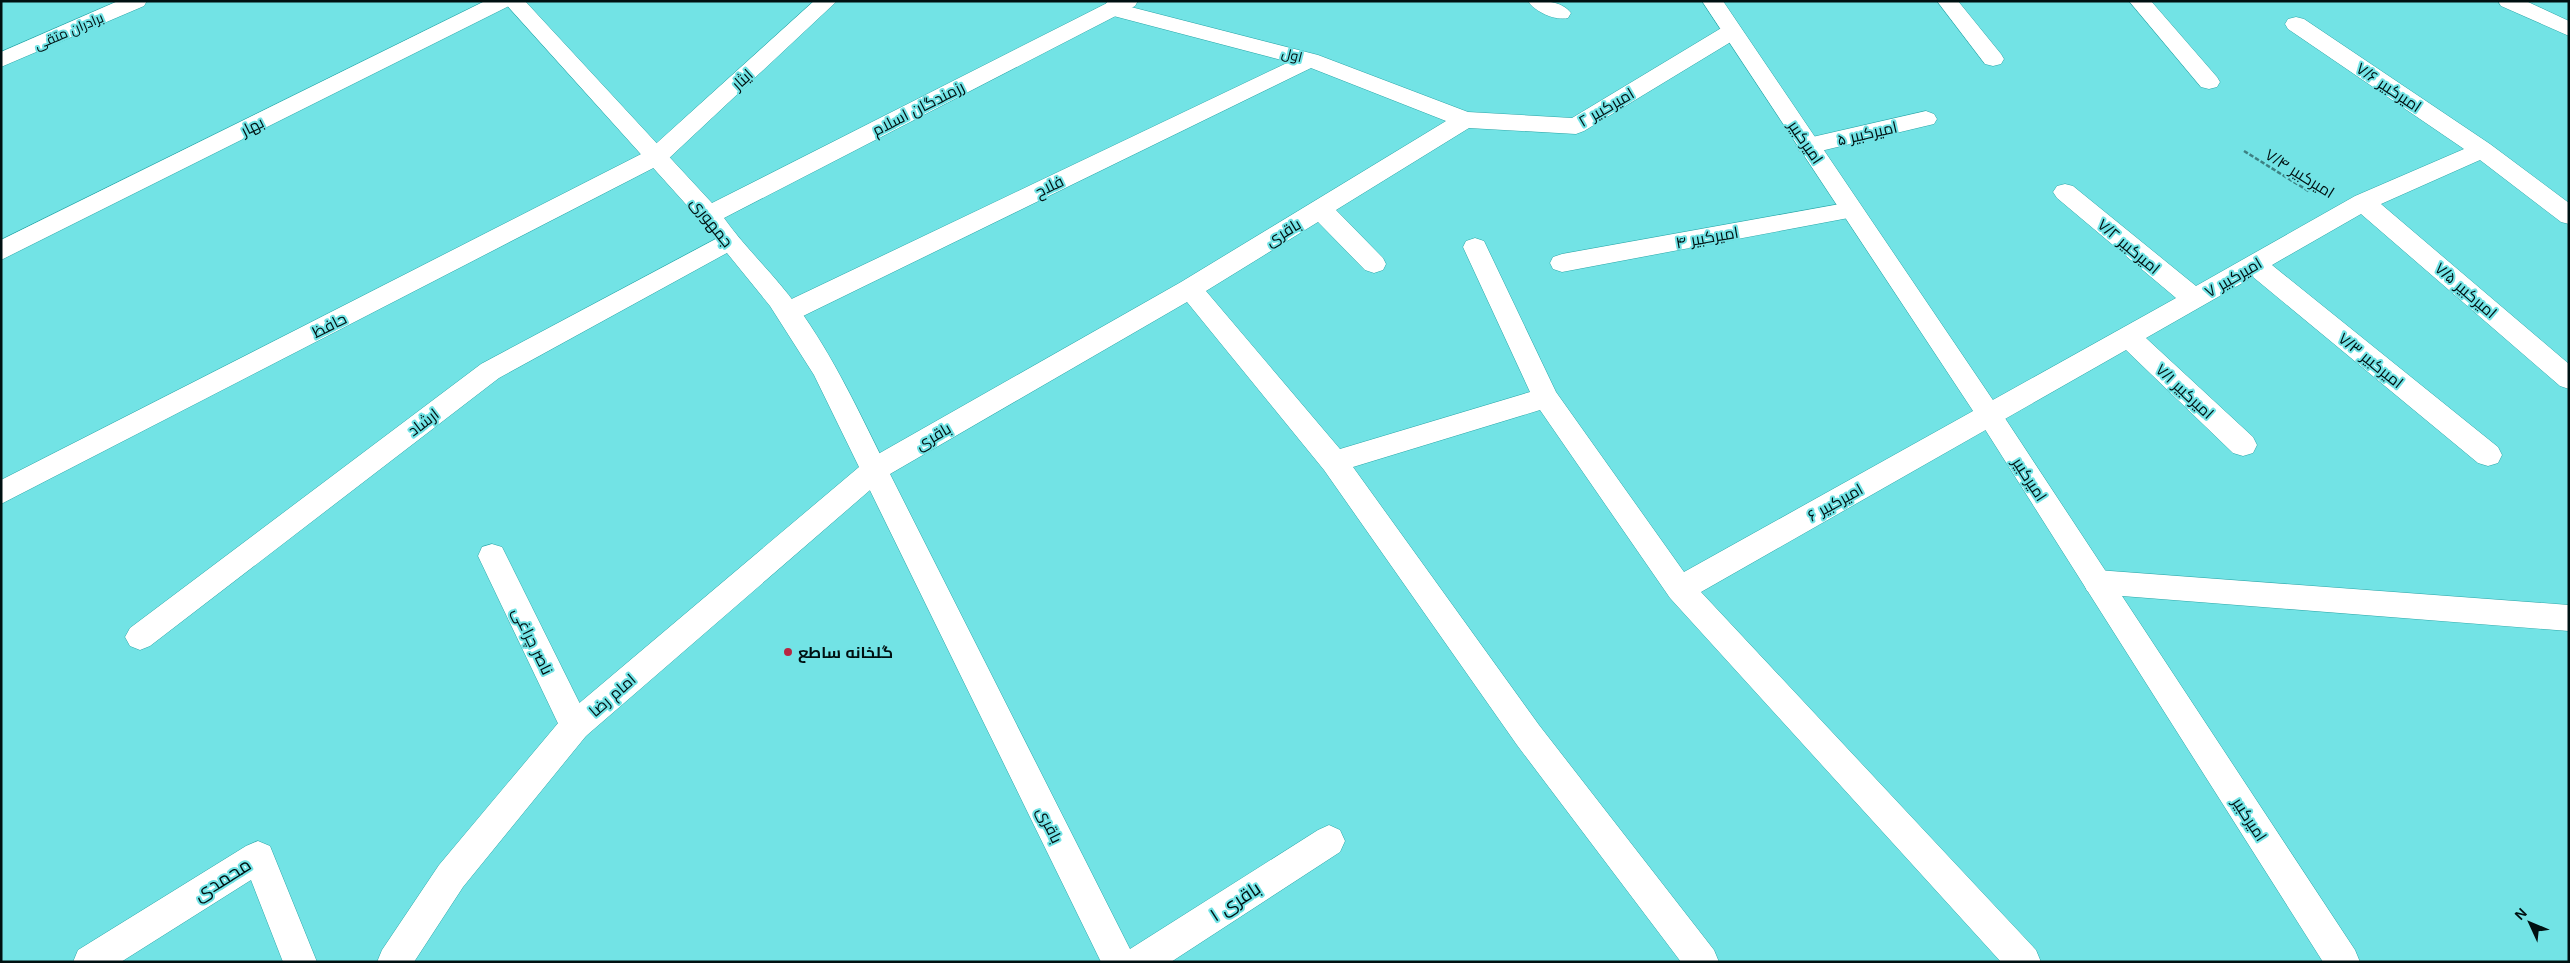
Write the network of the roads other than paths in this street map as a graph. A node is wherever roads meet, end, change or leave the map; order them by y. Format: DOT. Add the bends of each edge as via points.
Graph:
graph roads {
  1 [pos="137,1"];
  2 [pos="502,1"];
  3 [pos="513,1"];
  4 [pos="826,1"];
  5 [pos="1538,1"];
  6 [pos="1712,1"];
  7 [pos="1947,1"];
  8 [pos="2139,1"];
  9 [pos="2508,1"];
  10 [pos="1121,4"];
  11 [pos="1560,12"];
  12 [pos="2296,24"];
  13 [pos="2569,28"];
  14 [pos="1731,32"];
  15 [pos="1993,59"];
  16 [pos="1,60"];
  17 [pos="1310,60"];
  18 [pos="2209,82"];
  19 [pos="1926,119"];
  20 [pos="1465,120"];
  21 [pos="1808,146"];
  22 [pos="2482,150"];
  23 [pos="656,156"];
  24 [pos="2065,192"];
  25 [pos="2354,208"];
  26 [pos="1320,209"];
  27 [pos="1851,210"];
  28 [pos="709,215"];
  29 [pos="2569,216"];
  30 [pos="727,242"];
  31 [pos="1475,247"];
  32 [pos="1,251"];
  33 [pos="1562,263"];
  34 [pos="1374,264"];
  35 [pos="2254,264"];
  36 [pos="1190,289"];
  37 [pos="2194,299"];
  38 [pos="788,312"];
  39 [pos="2128,337"];
  40 [pos="2569,379"];
  41 [pos="1546,398"];
  42 [pos="1990,416"];
  43 [pos="2242,445"];
  44 [pos="2488,455"];
  45 [pos="1334,462"];
  46 [pos="874,470"];
  47 [pos="1,493"];
  48 [pos="492,556"];
  49 [pos="2097,582"];
  50 [pos="1680,589"];
  51 [pos="2569,618"];
  52 [pos="140,637"];
  53 [pos="575,726"];
  54 [pos="1330,841"];
  55 [pos="90,962"];
  56 [pos="300,962"];
  57 [pos="394,962"];
  58 [pos="1119,962"];
  59 [pos="1140,962"];
  60 [pos="1702,962"];
  61 [pos="2024,962"];
  62 [pos="2343,962"];
  1 -- 16 [label="street, برادران متقی"];
  2 -- 32 [label="street, بهار"];
  3 -- 23 [label="street, جمهوری"];
  4 -- 23 [label="street, ایثار"];
  5 -- 11 [label="street"];
  6 -- 14 [label="street, امیرکبیر"];
  7 -- 15 [label="street"];
  8 -- 18 [label="street"];
  9 -- 13 [label="street"];
  10 -- 17 [label="street, اول"];
  10 -- 28 [label="street, رزمندگان اسلام"];
  12 -- 22 [label="street, امیرکبیر ۷/۶"];
  14 -- 20 [label="street, امیرکبیر ۲" via="1576,126"];
  14 -- 21 [label="street, امیرکبیر"];
  17 -- 20 [label="street, اول"];
  17 -- 38 [label="street, فلاح"];
  19 -- 21 [label="street, امیرکبیر ۵"];
  20 -- 26 [label="street, باقری"];
  21 -- 27 [label="street, امیرکبیر"];
  22 -- 25 [label="street, امیرکبیر ۷"];
  22 -- 29 [label="street, امیرکبیر ۷/۶"];
  23 -- 28 [label="street, جمهوری"];
  23 -- 47 [label="street, حافظ"];
  24 -- 37 [label="street, امیرکبیر ۷/۲"];
  25 -- 35 [label="street, امیرکبیر ۷"];
  25 -- 40 [label="street, امیرکبیر ۷/۵"];
  26 -- 34 [label="street"];
  26 -- 36 [label="street, باقری"];
  27 -- 33 [label="street, امیرکبیر ۴"];
  27 -- 42 [label="street, امیرکبیر"];
  28 -- 30 [label="street, جمهوری"];
  30 -- 38 [label="street, جمهوری"];
  30 -- 52 [label="street, ارشاد" via="490,371"];
  31 -- 41 [label="street"];
  35 -- 37 [label="street, امیرکبیر ۷"];
  35 -- 44 [label="street, امیرکبیر ۷/۳"];
  36 -- 45 [label="street"];
  36 -- 46 [label="street, باقری"];
  37 -- 39 [label="street, امیرکبیر ۷"];
  38 -- 46 [label="street, جمهوری" via="830,378"];
  39 -- 42 [label="street, امیرکبیر ۷"];
  39 -- 43 [label="street, امیرکبیر ۷/۱"];
  41 -- 45 [label="street"];
  41 -- 50 [label="street"];
  42 -- 49 [label="street, امیرکبیر"];
  42 -- 50 [label="street, امیرکبیر ۶"];
  45 -- 60 [label="street" via="1528,735"];
  46 -- 53 [label="street, امام رضا"];
  46 -- 58 [label="street, باقری"];
  48 -- 53 [label="street, ناصر چراغی"];
  49 -- 51 [label="street"];
  49 -- 62 [label="street, امیرکبیر"];
  50 -- 61 [label="street"];
  53 -- 57 [label="street, امام رضا" via="451,876"];
  54 -- 59 [label="street, باقری ۱"];
  55 -- 56 [label="street, محمدی" via="258,857"];
}
